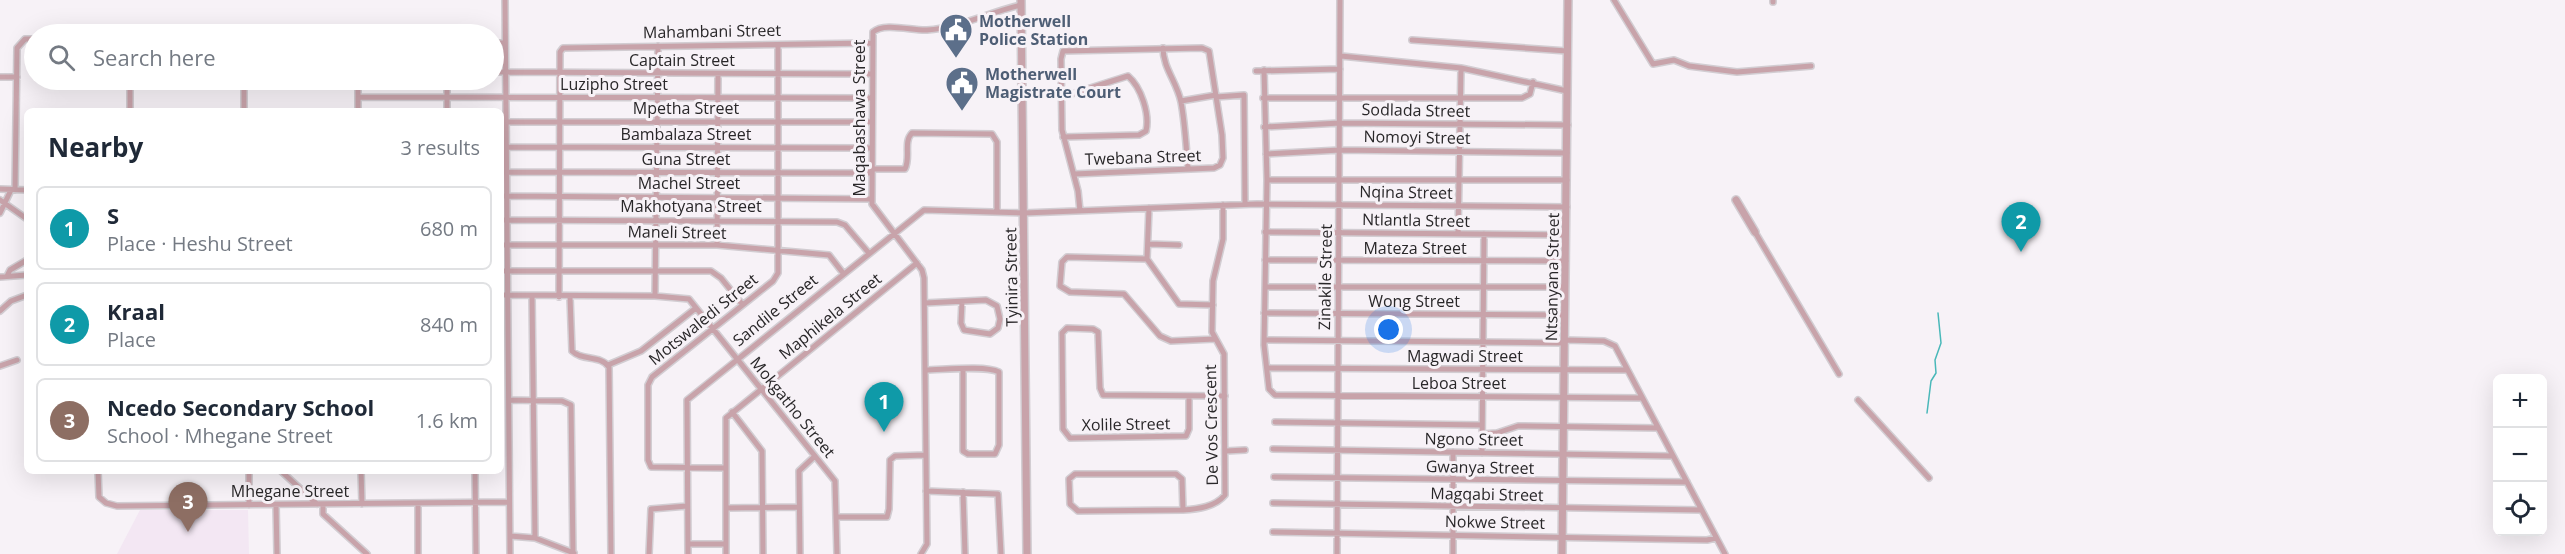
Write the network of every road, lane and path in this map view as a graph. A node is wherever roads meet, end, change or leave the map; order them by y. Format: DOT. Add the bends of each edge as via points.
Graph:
graph roads {
  1 [pos="505,0"];
  2 [pos="1340,0"];
  3 [pos="1568,0"];
  4 [pos="1614,0"];
  5 [pos="1021,3"];
  6 [pos="24,40"];
  7 [pos="1412,40"];
  8 [pos="505,43"];
  9 [pos="871,43"];
  10 [pos="658,46"];
  11 [pos="778,46"];
  12 [pos="1163,48"];
  13 [pos="1567,51"];
  14 [pos="1341,56"];
  15 [pos="1810,66"];
  16 [pos="1461,68"];
  17 [pos="1340,69"];
  18 [pos="1264,70"];
  19 [pos="1256,71"];
  20 [pos="506,72"];
  21 [pos="560,73"];
  22 [pos="658,73"];
  23 [pos="718,74"];
  24 [pos="779,74"];
  25 [pos="871,74"];
  26 [pos="0,77"];
  27 [pos="17,77"];
  28 [pos="1533,82"];
  29 [pos="130,90"];
  30 [pos="244,90"];
  31 [pos="358,90"];
  32 [pos="447,90"];
  33 [pos="1567,91"];
  34 [pos="1216,96"];
  35 [pos="1341,96"];
  36 [pos="358,97"];
  37 [pos="447,97"];
  38 [pos="560,97"];
  39 [pos="1062,97"];
  40 [pos="1460,97"];
  41 [pos="506,98"];
  42 [pos="658,98"];
  43 [pos="717,98"];
  44 [pos="779,98"];
  45 [pos="870,98"];
  46 [pos="1263,98"];
  47 [pos="1181,101"];
  48 [pos="130,108"];
  49 [pos="244,108"];
  50 [pos="358,108"];
  51 [pos="447,108"];
  52 [pos="504,114"];
  53 [pos="559,121"];
  54 [pos="504,122"];
  55 [pos="658,122"];
  56 [pos="717,122"];
  57 [pos="779,122"];
  58 [pos="870,122"];
  59 [pos="1340,123"];
  60 [pos="1460,125"];
  61 [pos="1568,126"];
  62 [pos="1264,127"];
  63 [pos="1063,137"];
  64 [pos="504,147"];
  65 [pos="559,147"];
  66 [pos="657,147"];
  67 [pos="718,148"];
  68 [pos="779,148"];
  69 [pos="870,148"];
  70 [pos="1340,150"];
  71 [pos="1460,152"];
  72 [pos="1568,153"];
  73 [pos="1266,154"];
  74 [pos="1188,168"];
  75 [pos="870,171"];
  76 [pos="504,172"];
  77 [pos="559,172"];
  78 [pos="657,172"];
  79 [pos="718,172"];
  80 [pos="778,172"];
  81 [pos="1074,174"];
  82 [pos="1339,178"];
  83 [pos="1460,178"];
  84 [pos="1267,180"];
  85 [pos="1567,180"];
  86 [pos="0,189"];
  87 [pos="13,190"];
  88 [pos="24,190"];
  89 [pos="504,196"];
  90 [pos="559,196"];
  91 [pos="657,196"];
  92 [pos="717,196"];
  93 [pos="777,196"];
  94 [pos="871,199"];
  95 [pos="1736,200"];
  96 [pos="2,202"];
  97 [pos="1245,204"];
  98 [pos="1266,204"];
  99 [pos="1339,204"];
  100 [pos="1223,205"];
  101 [pos="1458,206"];
  102 [pos="1567,207"];
  103 [pos="1149,208"];
  104 [pos="1080,211"];
  105 [pos="998,212"];
  106 [pos="0,213"];
  107 [pos="1024,213"];
  108 [pos="24,217"];
  109 [pos="504,220"];
  110 [pos="559,220"];
  111 [pos="657,220"];
  112 [pos="717,220"];
  113 [pos="778,220"];
  114 [pos="893,232"];
  115 [pos="1265,232"];
  116 [pos="1339,232"];
  117 [pos="1755,232"];
  118 [pos="1458,234"];
  119 [pos="1484,234"];
  120 [pos="1566,235"];
  121 [pos="656,244"];
  122 [pos="1149,244"];
  123 [pos="1179,244"];
  124 [pos="504,245"];
  125 [pos="559,245"];
  126 [pos="717,245"];
  127 [pos="778,249"];
  128 [pos="868,252"];
  129 [pos="1147,259"];
  130 [pos="1265,260"];
  131 [pos="1339,261"];
  132 [pos="1484,261"];
  133 [pos="1566,261"];
  134 [pos="24,262"];
  135 [pos="917,263"];
  136 [pos="504,271"];
  137 [pos="559,271"];
  138 [pos="656,271"];
  139 [pos="508,272"];
  140 [pos="843,273"];
  141 [pos="24,274"];
  142 [pos="3,276"];
  143 [pos="1265,287"];
  144 [pos="1565,287"];
  145 [pos="1338,288"];
  146 [pos="1484,288"];
  147 [pos="24,296"];
  148 [pos="504,296"];
  149 [pos="508,296"];
  150 [pos="656,296"];
  151 [pos="532,297"];
  152 [pos="559,297"];
  153 [pos="570,297"];
  154 [pos="962,302"];
  155 [pos="925,303"];
  156 [pos="742,304"];
  157 [pos="1213,305"];
  158 [pos="696,308"];
  159 [pos="0,311"];
  160 [pos="1264,313"];
  161 [pos="1338,314"];
  162 [pos="1484,315"];
  163 [pos="1565,315"];
  164 [pos="504,318"];
  165 [pos="508,318"];
  166 [pos="712,328"];
  167 [pos="1215,339"];
  168 [pos="1265,340"];
  169 [pos="1564,341"];
  170 [pos="1338,342"];
  171 [pos="1483,342"];
  172 [pos="504,344"];
  173 [pos="508,344"];
  174 [pos="737,359"];
  175 [pos="17,360"];
  176 [pos="608,365"];
  177 [pos="0,366"];
  178 [pos="1267,368"];
  179 [pos="504,369"];
  180 [pos="508,369"];
  181 [pos="1338,369"];
  182 [pos="1483,369"];
  183 [pos="925,370"];
  184 [pos="963,370"];
  185 [pos="1564,370"];
  186 [pos="1628,370"];
  187 [pos="1839,374"];
  188 [pos="761,388"];
  189 [pos="1189,396"];
  190 [pos="1225,396"];
  191 [pos="1338,396"];
  192 [pos="1482,397"];
  193 [pos="1563,398"];
  194 [pos="1642,398"];
  195 [pos="509,400"];
  196 [pos="1858,400"];
  197 [pos="534,401"];
  198 [pos="732,412"];
  199 [pos="1275,422"];
  200 [pos="1338,423"];
  201 [pos="1482,425"];
  202 [pos="1563,427"];
  203 [pos="1658,428"];
  204 [pos="1482,434"];
  205 [pos="1274,449"];
  206 [pos="1245,450"];
  207 [pos="1337,450"];
  208 [pos="1226,451"];
  209 [pos="1453,452"];
  210 [pos="1482,453"];
  211 [pos="925,455"];
  212 [pos="1563,455"];
  213 [pos="815,456"];
  214 [pos="1673,456"];
  215 [pos="726,468"];
  216 [pos="687,469"];
  217 [pos="98,474"];
  218 [pos="249,474"];
  219 [pos="285,474"];
  220 [pos="361,474"];
  221 [pos="475,474"];
  222 [pos="1274,477"];
  223 [pos="1337,478"];
  224 [pos="1929,478"];
  225 [pos="1454,480"];
  226 [pos="1563,481"];
  227 [pos="1687,482"];
  228 [pos="926,491"];
  229 [pos="963,492"];
  230 [pos="475,502"];
  231 [pos="509,502"];
  232 [pos="418,503"];
  233 [pos="1273,503"];
  234 [pos="276,504"];
  235 [pos="320,504"];
  236 [pos="362,504"];
  237 [pos="249,505"];
  238 [pos="1337,505"];
  239 [pos="687,506"];
  240 [pos="763,507"];
  241 [pos="799,507"];
  242 [pos="1454,507"];
  243 [pos="726,508"];
  244 [pos="1563,508"];
  245 [pos="1183,510"];
  246 [pos="1701,510"];
  247 [pos="837,517"];
  248 [pos="1273,532"];
  249 [pos="1336,532"];
  250 [pos="1454,535"];
  251 [pos="510,536"];
  252 [pos="1562,537"];
  253 [pos="535,538"];
  254 [pos="1716,538"];
  255 [pos="688,544"];
  256 [pos="726,544"];
  257 [pos="277,554"];
  258 [pos="367,554"];
  259 [pos="418,554"];
  260 [pos="476,554"];
  261 [pos="510,554"];
  262 [pos="574,554"];
  263 [pos="611,554"];
  264 [pos="649,554"];
  265 [pos="688,554"];
  266 [pos="726,554"];
  267 [pos="763,554"];
  268 [pos="800,554"];
  269 [pos="837,554"];
  270 [pos="921,554"];
  271 [pos="965,554"];
  272 [pos="1001,554"];
  273 [pos="1028,554"];
  274 [pos="1336,554"];
  275 [pos="1453,554"];
  276 [pos="1562,554"];
  277 [pos="1725,554"];
  1 -- 8 [label="street"];
  2 -- 14 [label="street, Zinakile Street"];
  3 -- 13 [label="street, Ntsanyana Street"];
  4 -- 15 [label="street" via="1653,64 1674,60 1699,68 1737,72"];
  5 -- 9 [label="street, Maqabashawa Street" via="931,29 877,28"];
  5 -- 107 [label="street, Tyinira Street"];
  6 -- 27 [label="street" via="17,45"];
  7 -- 13 [label="street"];
  8 -- 20 [label="street"];
  9 -- 11 [label="street, Mahambani Street"];
  9 -- 25 [label="street, Maqabashawa Street"];
  10 -- 11 [label="street, Mahambani Street"];
  10 -- 21 [label="street, Mahambani Street" via="568,45 560,55"];
  10 -- 22 [label="street"];
  11 -- 24 [label="street, Motswaledi Street"];
  12 -- 34 [label="street, Twebana Street" via="1208,49"];
  12 -- 39 [label="street, Twebana Street" via="1066,50 1061,59"];
  12 -- 47 [label="street" via="1163,62"];
  13 -- 33 [label="street, Ntsanyana Street"];
  14 -- 16 [label="street"];
  14 -- 17 [label="street, Zinakile Street"];
  16 -- 28 [label="street"];
  16 -- 40 [label="street"];
  17 -- 18 [label="street"];
  17 -- 35 [label="street, Zinakile Street"];
  18 -- 19 [label="street"];
  18 -- 46 [label="street"];
  20 -- 21 [label="street, Captain Street"];
  20 -- 41 [label="street"];
  21 -- 22 [label="street, Captain Street"];
  21 -- 38 [label="street"];
  22 -- 23 [label="street, Captain Street"];
  22 -- 42 [label="street"];
  23 -- 24 [label="street, Captain Street"];
  23 -- 43 [label="street"];
  24 -- 25 [label="street, Captain Street"];
  24 -- 44 [label="street, Motswaledi Street"];
  25 -- 45 [label="street, Maqabashawa Street"];
  26 -- 27 [label="street"];
  27 -- 87 [label="street"];
  28 -- 33 [label="street"];
  28 -- 40 [label="street" via="1530,94 1522,98"];
  29 -- 48 [label="street"];
  30 -- 49 [label="street"];
  31 -- 36 [label="street"];
  32 -- 37 [label="street"];
  33 -- 61 [label="street, Ntsanyana Street"];
  34 -- 47 [label="street"];
  34 -- 74 [label="street, Twebana Street" via="1222,162 1214,168"];
  34 -- 97 [label="street" via="1244,95"];
  35 -- 40 [label="street"];
  35 -- 46 [label="street"];
  35 -- 59 [label="street, Zinakile Street"];
  36 -- 37 [label="street, Luzipho Street"];
  36 -- 50 [label="street"];
  37 -- 41 [label="street, Luzipho Street"];
  37 -- 51 [label="street"];
  38 -- 41 [label="street, Luzipho Street"];
  38 -- 42 [label="street, Luzipho Street"];
  38 -- 53 [label="street"];
  39 -- 63 [label="street, Twebana Street"];
  39 -- 63 [label="street" via="1128,76 1141,95 1147,124 1146,131 1139,135"];
  40 -- 60 [label="street"];
  41 -- 52 [label="street"];
  42 -- 43 [label="street, Luzipho Street"];
  42 -- 55 [label="street"];
  43 -- 44 [label="street, Luzipho Street"];
  43 -- 56 [label="street"];
  44 -- 45 [label="street, Luzipho Street"];
  44 -- 57 [label="street, Motswaledi Street"];
  45 -- 58 [label="street, Maqabashawa Street"];
  46 -- 62 [label="street"];
  47 -- 74 [label="street"];
  53 -- 54 [label="street, Mpetha Street"];
  53 -- 55 [label="street, Mpetha Street"];
  53 -- 65 [label="street"];
  55 -- 56 [label="street, Mpetha Street"];
  55 -- 66 [label="street"];
  56 -- 57 [label="street, Mpetha Street"];
  56 -- 67 [label="street"];
  57 -- 58 [label="street, Mpetha Street"];
  57 -- 68 [label="street, Motswaledi Street"];
  58 -- 69 [label="street, Maqabashawa Street"];
  59 -- 60 [label="street, Sodlada Street"];
  59 -- 62 [label="street, Sodlada Street"];
  59 -- 70 [label="street, Zinakile Street"];
  60 -- 61 [label="street, Sodlada Street"];
  60 -- 71 [label="street"];
  61 -- 72 [label="street, Ntsanyana Street"];
  62 -- 73 [label="street"];
  63 -- 81 [label="street, Twebana Street"];
  64 -- 65 [label="street, Bambalaza Street"];
  64 -- 76 [label="street"];
  65 -- 66 [label="street, Bambalaza Street"];
  65 -- 77 [label="street"];
  66 -- 67 [label="street, Bambalaza Street"];
  66 -- 78 [label="street"];
  67 -- 68 [label="street, Bambalaza Street"];
  67 -- 79 [label="street"];
  68 -- 69 [label="street, Bambalaza Street"];
  68 -- 80 [label="street, Motswaledi Street"];
  69 -- 75 [label="street, Maqabashawa Street"];
  70 -- 71 [label="street, Nomoyi Street"];
  70 -- 73 [label="street, Nomoyi Street"];
  70 -- 82 [label="street, Zinakile Street"];
  71 -- 72 [label="street, Nomoyi Street"];
  71 -- 83 [label="street"];
  72 -- 85 [label="street, Ntsanyana Street"];
  73 -- 84 [label="street"];
  74 -- 81 [label="street, Twebana Street"];
  75 -- 80 [label="street, Guna Street"];
  75 -- 94 [label="street, Maqabashawa Street"];
  75 -- 105 [label="street, Guna Street" via="905,168 912,133 992,134 997,142"];
  76 -- 77 [label="street, Guna Street"];
  76 -- 89 [label="street"];
  77 -- 78 [label="street, Guna Street"];
  77 -- 90 [label="street"];
  78 -- 79 [label="street, Guna Street"];
  78 -- 91 [label="street"];
  79 -- 80 [label="street, Guna Street"];
  79 -- 92 [label="street"];
  80 -- 93 [label="street, Motswaledi Street"];
  81 -- 104 [label="street, Twebana Street"];
  82 -- 83 [label="street"];
  82 -- 84 [label="street"];
  82 -- 99 [label="street, Zinakile Street"];
  83 -- 85 [label="street"];
  83 -- 101 [label="street"];
  84 -- 98 [label="street"];
  85 -- 102 [label="street, Ntsanyana Street"];
  86 -- 87 [label="street"];
  87 -- 88 [label="street"];
  87 -- 96 [label="street"];
  89 -- 90 [label="street, Machel Street"];
  89 -- 109 [label="street"];
  90 -- 91 [label="street, Machel Street"];
  90 -- 110 [label="street"];
  91 -- 92 [label="street, Machel Street"];
  91 -- 111 [label="street"];
  92 -- 93 [label="street, Machel Street"];
  92 -- 112 [label="street"];
  93 -- 94 [label="street, Machel Street"];
  93 -- 113 [label="street, Motswaledi Street"];
  94 -- 114 [label="street, Maqabashawa Street" via="874,210"];
  95 -- 117 [label="street"];
  96 -- 106 [label="street"];
  96 -- 108 [label="street"];
  97 -- 98 [label="street, Nqina Street"];
  97 -- 100 [label="street, Nqina Street"];
  98 -- 99 [label="street, Nqina Street"];
  98 -- 115 [label="street"];
  99 -- 101 [label="street, Nqina Street"];
  99 -- 116 [label="street, Zinakile Street"];
  100 -- 103 [label="street, Nqina Street"];
  100 -- 157 [label="street, De Vos Crescent" via="1223,239 1214,275"];
  101 -- 102 [label="street, Nqina Street"];
  101 -- 118 [label="street"];
  102 -- 120 [label="street, Ntsanyana Street"];
  103 -- 104 [label="street, Sandile Street"];
  103 -- 122 [label="street"];
  104 -- 107 [label="street, Sandile Street"];
  105 -- 107 [label="street, Sandile Street"];
  105 -- 114 [label="street, Sandile Street" via="924,210"];
  107 -- 273 [label="street, Tyinira Street"];
  109 -- 110 [label="street, Makhotyana Street"];
  109 -- 124 [label="street"];
  110 -- 111 [label="street, Makhotyana Street"];
  110 -- 125 [label="street"];
  111 -- 112 [label="street, Makhotyana Street"];
  111 -- 121 [label="street"];
  112 -- 113 [label="street, Makhotyana Street"];
  112 -- 126 [label="street"];
  113 -- 127 [label="street, Motswaledi Street"];
  113 -- 128 [label="street, Makhotyana Street" via="842,224"];
  114 -- 128 [label="street, Sandile Street"];
  114 -- 135 [label="street, Maqabashawa Street"];
  115 -- 116 [label="street, Ntlantla Street"];
  115 -- 130 [label="street"];
  116 -- 118 [label="street, Ntlantla Street"];
  116 -- 131 [label="street, Zinakile Street"];
  117 -- 187 [label="street"];
  118 -- 119 [label="street, Ntlantla Street"];
  119 -- 120 [label="street, Ntlantla Street"];
  119 -- 132 [label="street"];
  120 -- 133 [label="street, Ntsanyana Street"];
  121 -- 125 [label="street, Maneli Street"];
  121 -- 126 [label="street, Maneli Street"];
  121 -- 138 [label="street"];
  122 -- 123 [label="street"];
  122 -- 129 [label="street"];
  124 -- 125 [label="street, Maneli Street"];
  124 -- 139 [label="street"];
  125 -- 137 [label="street"];
  126 -- 127 [label="street, Maneli Street"];
  127 -- 140 [label="street, Maneli Street" via="829,255"];
  127 -- 156 [label="street, Motswaledi Street" via="777,275"];
  128 -- 140 [label="street, Sandile Street"];
  129 -- 157 [label="street" via="1179,304"];
  129 -- 167 [label="street" via="1067,256 1062,262 1061,288 1070,292 1124,294 1167,340"];
  130 -- 131 [label="street, Mateza Street"];
  130 -- 143 [label="street"];
  131 -- 132 [label="street, Mateza Street"];
  131 -- 145 [label="street, Zinakile Street"];
  132 -- 133 [label="street, Mateza Street"];
  132 -- 146 [label="street"];
  133 -- 144 [label="street, Ntsanyana Street"];
  134 -- 142 [label="street"];
  135 -- 155 [label="street, Maqabashawa Street" via="924,273"];
  135 -- 188 [label="street, Maphikela Street"];
  136 -- 139 [label="street"];
  137 -- 138 [label="street"];
  137 -- 139 [label="street"];
  137 -- 152 [label="street"];
  138 -- 150 [label="street"];
  138 -- 156 [label="street" via="714,272"];
  139 -- 149 [label="street"];
  140 -- 174 [label="street, Sandile Street"];
  141 -- 142 [label="street"];
  143 -- 145 [label="street"];
  143 -- 160 [label="street"];
  144 -- 146 [label="street"];
  144 -- 163 [label="street, Ntsanyana Street"];
  145 -- 146 [label="street"];
  145 -- 161 [label="street, Zinakile Street"];
  146 -- 162 [label="street"];
  147 -- 159 [label="street"];
  148 -- 149 [label="street, Mokgatho Street"];
  149 -- 151 [label="street, Mokgatho Street"];
  149 -- 165 [label="street"];
  150 -- 153 [label="street, Mokgatho Street"];
  150 -- 158 [label="street, Mokgatho Street" via="686,298"];
  151 -- 152 [label="street, Mokgatho Street"];
  151 -- 197 [label="street"];
  152 -- 153 [label="street, Mokgatho Street"];
  153 -- 176 [label="street" via="572,351"];
  154 -- 154 [label="street" via="993,303 999,311 999,328 990,334 964,330"];
  154 -- 155 [label="street"];
  155 -- 183 [label="street, Maqabashawa Street"];
  156 -- 166 [label="street, Motswaledi Street"];
  157 -- 167 [label="street, De Vos Crescent"];
  158 -- 166 [label="street, Mokgatho Street"];
  158 -- 176 [label="street" via="641,351"];
  160 -- 161 [label="street, Wong Street"];
  160 -- 168 [label="street"];
  161 -- 162 [label="street, Wong Street"];
  161 -- 170 [label="street, Zinakile Street"];
  162 -- 163 [label="street, Wong Street"];
  162 -- 171 [label="street"];
  163 -- 169 [label="street, Ntsanyana Street"];
  164 -- 165 [label="street"];
  165 -- 173 [label="street"];
  166 -- 174 [label="street, Mokgatho Street"];
  166 -- 216 [label="street, Motswaledi Street" via="652,377 648,385 648,463 657,469"];
  167 -- 190 [label="street, De Vos Crescent" via="1224,354"];
  168 -- 170 [label="street"];
  168 -- 178 [label="street"];
  169 -- 171 [label="street"];
  169 -- 185 [label="street, Ntsanyana Street"];
  169 -- 186 [label="street" via="1612,343"];
  170 -- 171 [label="street"];
  170 -- 181 [label="street, Zinakile Street"];
  171 -- 182 [label="street"];
  172 -- 173 [label="street"];
  173 -- 180 [label="street"];
  174 -- 188 [label="street, Mokgatho Street"];
  174 -- 216 [label="street, Sandile Street" via="687,400"];
  175 -- 177 [label="street"];
  176 -- 263 [label="street"];
  178 -- 181 [label="street, Magwadi Street"];
  178 -- 191 [label="street, Leboa Street" via="1269,389 1275,395"];
  179 -- 180 [label="street"];
  180 -- 195 [label="street"];
  181 -- 182 [label="street, Magwadi Street"];
  181 -- 191 [label="street, Zinakile Street"];
  182 -- 185 [label="street, Magwadi Street"];
  182 -- 192 [label="street"];
  183 -- 184 [label="street"];
  183 -- 211 [label="street, Maqabashawa Street"];
  184 -- 184 [label="street" via="963,451 995,454 999,445 999,372"];
  185 -- 186 [label="street, Magwadi Street"];
  185 -- 193 [label="street, Ntsanyana Street"];
  186 -- 194 [label="street"];
  188 -- 198 [label="street, Maphikela Street"];
  188 -- 213 [label="street, Mokgatho Street"];
  189 -- 189 [label="street, Xolile Street" via="1103,395 1098,332 1067,328 1062,333 1063,429 1067,436 1186,436"];
  189 -- 190 [label="street, Xolile Street"];
  190 -- 208 [label="street, De Vos Crescent"];
  191 -- 192 [label="street, Leboa Street"];
  191 -- 200 [label="street, Zinakile Street"];
  192 -- 193 [label="street, Leboa Street"];
  192 -- 201 [label="street"];
  193 -- 194 [label="street, Leboa Street"];
  193 -- 202 [label="street, Ntsanyana Street"];
  194 -- 203 [label="street"];
  195 -- 197 [label="street"];
  195 -- 231 [label="street"];
  196 -- 224 [label="street"];
  197 -- 253 [label="street"];
  197 -- 262 [label="street" via="562,401 571,405"];
  198 -- 215 [label="street" via="725,423"];
  198 -- 240 [label="street" via="762,451"];
  199 -- 200 [label="street"];
  200 -- 201 [label="street"];
  200 -- 207 [label="street, Zinakile Street"];
  201 -- 204 [label="street"];
  202 -- 203 [label="street"];
  202 -- 204 [label="street" via="1513,427"];
  202 -- 212 [label="street, Ntsanyana Street"];
  203 -- 214 [label="street"];
  204 -- 210 [label="street"];
  205 -- 207 [label="street, Ngono Street"];
  206 -- 208 [label="street"];
  207 -- 209 [label="street, Ngono Street"];
  207 -- 223 [label="street, Zinakile Street"];
  208 -- 245 [label="street, De Vos Crescent" via="1227,487 1223,498 1201,509"];
  209 -- 210 [label="street, Ngono Street"];
  209 -- 225 [label="street"];
  210 -- 212 [label="street, Ngono Street"];
  211 -- 228 [label="street, Maqabashawa Street"];
  211 -- 247 [label="street" via="895,456 890,460 887,517"];
  212 -- 214 [label="street, Ngono Street"];
  212 -- 226 [label="street, Ntsanyana Street"];
  213 -- 241 [label="street" via="799,471"];
  213 -- 247 [label="street, Mokgatho Street" via="835,481"];
  214 -- 227 [label="street"];
  215 -- 216 [label="street, Motswaledi Street"];
  215 -- 243 [label="street"];
  216 -- 239 [label="street, Sandile Street"];
  217 -- 237 [label="street, Mhegane Street" via="99,497 111,505"];
  218 -- 237 [label="street"];
  219 -- 235 [label="street"];
  220 -- 236 [label="street"];
  221 -- 230 [label="street"];
  222 -- 223 [label="street, Gwanya Street"];
  223 -- 225 [label="street, Gwanya Street"];
  223 -- 238 [label="street, Zinakile Street"];
  225 -- 226 [label="street, Gwanya Street"];
  225 -- 242 [label="street"];
  226 -- 227 [label="street, Gwanya Street"];
  226 -- 244 [label="street, Ntsanyana Street"];
  227 -- 246 [label="street"];
  228 -- 229 [label="street"];
  228 -- 270 [label="street, Maqabashawa Street" via="927,544"];
  229 -- 271 [label="street"];
  229 -- 272 [label="street" via="998,494"];
  230 -- 231 [label="street, Mhegane Street"];
  230 -- 232 [label="street, Mhegane Street"];
  230 -- 260 [label="street"];
  231 -- 251 [label="street"];
  232 -- 236 [label="street, Mhegane Street"];
  232 -- 259 [label="street"];
  233 -- 238 [label="street, Magqabi Street"];
  234 -- 235 [label="street, Mhegane Street"];
  234 -- 237 [label="street, Mhegane Street"];
  234 -- 257 [label="street"];
  235 -- 236 [label="street, Mhegane Street"];
  235 -- 258 [label="street" via="323,514"];
  238 -- 242 [label="street, Magqabi Street"];
  238 -- 249 [label="street, Zinakile Street"];
  239 -- 255 [label="street, Sandile Street"];
  239 -- 264 [label="street" via="651,509"];
  240 -- 241 [label="street"];
  240 -- 243 [label="street"];
  240 -- 267 [label="street"];
  241 -- 268 [label="street"];
  242 -- 244 [label="street, Magqabi Street"];
  242 -- 250 [label="street"];
  243 -- 256 [label="street"];
  244 -- 246 [label="street, Magqabi Street"];
  244 -- 252 [label="street, Ntsanyana Street"];
  245 -- 245 [label="street, De Vos Crescent" via="1182,479 1176,474 1075,474 1069,479 1070,504 1075,510"];
  246 -- 254 [label="street"];
  247 -- 269 [label="street, Mokgatho Street"];
  248 -- 249 [label="street, Nokwe Street"];
  249 -- 250 [label="street, Nokwe Street"];
  249 -- 274 [label="street, Zinakile Street"];
  250 -- 252 [label="street, Nokwe Street"];
  250 -- 275 [label="street"];
  251 -- 253 [label="street"];
  251 -- 261 [label="street"];
  252 -- 254 [label="street, Nokwe Street"];
  252 -- 276 [label="street, Ntsanyana Street"];
  253 -- 262 [label="street"];
  254 -- 277 [label="street"];
  255 -- 256 [label="street"];
  255 -- 265 [label="street, Sandile Street"];
  256 -- 266 [label="street"];
}
